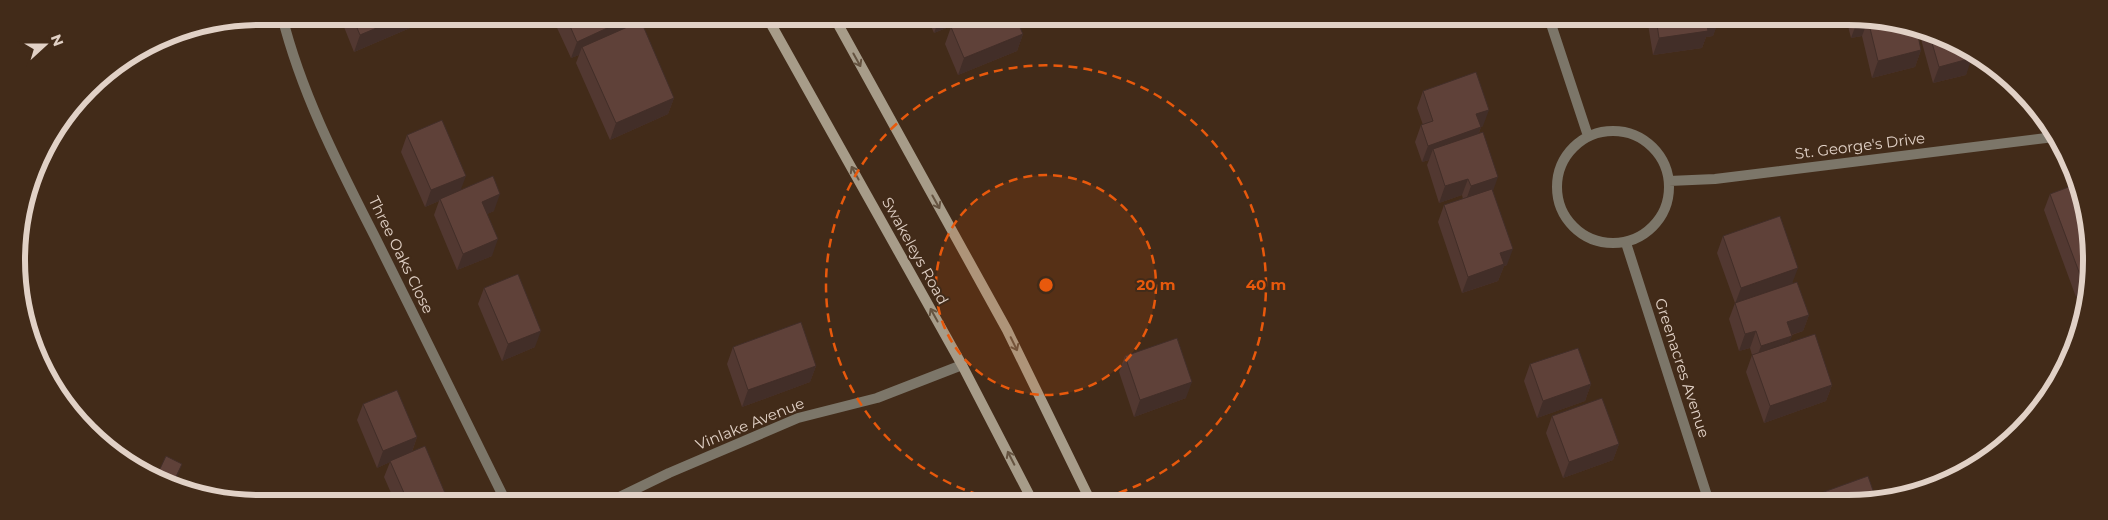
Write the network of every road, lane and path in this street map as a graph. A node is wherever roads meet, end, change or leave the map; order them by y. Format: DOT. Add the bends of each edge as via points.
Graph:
graph roads {
  1 [pos="284,25"];
  2 [pos="771,25"];
  3 [pos="838,25"];
  4 [pos="1551,25"];
  5 [pos="1588,136"];
  6 [pos="2049,138"];
  7 [pos="1669,181"];
  8 [pos="1626,243"];
  9 [pos="962,365"];
  10 [pos="503,495"];
  11 [pos="623,495"];
  12 [pos="1029,495"];
  13 [pos="1088,495"];
  14 [pos="1707,495"];
  1 -- 10 [label="street, Three Oaks Close" via="307,94"];
  9 -- 2 [label="main road, Swakeleys Road, one-way"];
  3 -- 13 [label="main road, one-way" via="1007,330"];
  4 -- 5 [label="street"];
  5 -- 7 [label="street" via="1618,131 1646,142 1657,152"];
  5 -- 8 [label="street" via="1563,159 1556,191 1559,207 1579,233 1593,241"];
  6 -- 7 [label="street, St. George's Drive" via="1715,179"];
  7 -- 8 [label="street" via="1668,198 1654,227"];
  8 -- 14 [label="street, Greenacres Avenue"];
  9 -- 11 [label="street, Vinlake Avenue" via="877,398 798,418 669,472"];
  12 -- 9 [label="main road, Swakeleys Road, one-way"];
}
